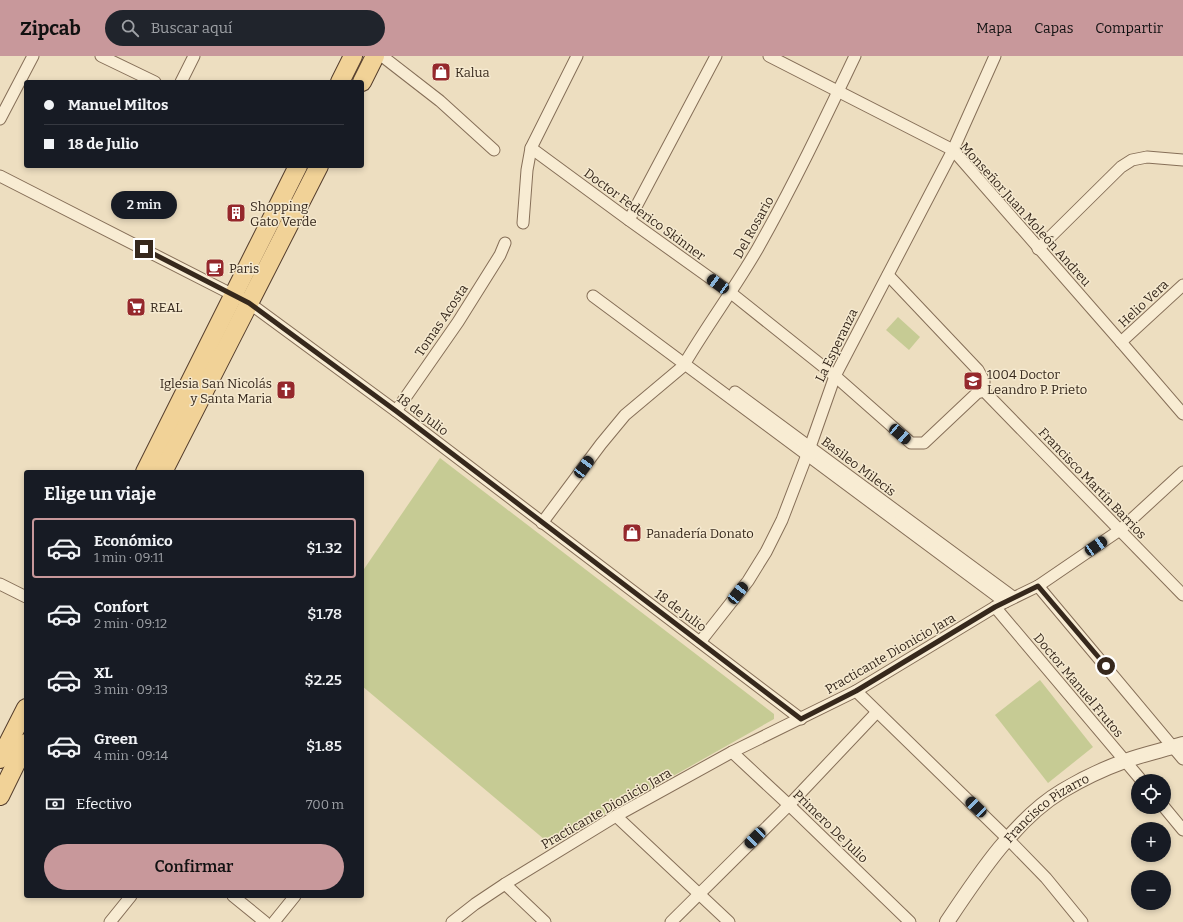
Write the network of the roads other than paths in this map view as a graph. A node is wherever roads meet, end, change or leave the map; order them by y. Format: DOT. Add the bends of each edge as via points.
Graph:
graph roads {
  1 [pos="33,56"];
  2 [pos="101,56"];
  3 [pos="194,56"];
  4 [pos="353,56"];
  5 [pos="375,56"];
  6 [pos="382,56"];
  7 [pos="577,56"];
  8 [pos="716,56"];
  9 [pos="769,56"];
  10 [pos="855,56"];
  11 [pos="995,56"];
  12 [pos="151,80"];
  13 [pos="182,80"];
  14 [pos="341,80"];
  15 [pos="363,80"];
  16 [pos="838,91"];
  17 [pos="0,119"];
  18 [pos="531,148"];
  19 [pos="494,150"];
  20 [pos="952,150"];
  21 [pos="1183,160"];
  22 [pos="297,168"];
  23 [pos="318,168"];
  24 [pos="0,176"];
  25 [pos="629,220"];
  26 [pos="523,223"];
  27 [pos="505,243"];
  28 [pos="1038,249"];
  29 [pos="888,275"];
  30 [pos="1183,285"];
  31 [pos="731,293"];
  32 [pos="233,295"];
  33 [pos="593,296"];
  34 [pos="249,303"];
  35 [pos="1121,342"];
  36 [pos="686,361"];
  37 [pos="835,376"];
  38 [pos="984,391"];
  39 [pos="396,411"];
  40 [pos="1183,414"];
  41 [pos="808,451"];
  42 [pos="146,470"];
  43 [pos="164,470"];
  44 [pos="1183,472"];
  45 [pos="542,523"];
  46 [pos="1120,530"];
  47 [pos="0,584"];
  48 [pos="1038,586"];
  49 [pos="1183,595"];
  50 [pos="24,596"];
  51 [pos="1004,602"];
  52 [pos="700,642"];
  53 [pos="856,691"];
  54 [pos="877,712"];
  55 [pos="801,719"];
  56 [pos="23,720"];
  57 [pos="1178,745"];
  58 [pos="24,747"];
  59 [pos="732,752"];
  60 [pos="0,759"];
  61 [pos="1183,759"];
  62 [pos="1125,761"];
  63 [pos="1136,774"];
  64 [pos="0,796"];
  65 [pos="788,804"];
  66 [pos="1170,814"];
  67 [pos="616,816"];
  68 [pos="1183,830"];
  69 [pos="1008,839"];
  70 [pos="505,884"];
  71 [pos="699,894"];
  72 [pos="129,898"];
  73 [pos="235,898"];
  74 [pos="292,898"];
  75 [pos="110,922"];
  76 [pos="265,922"];
  77 [pos="274,922"];
  78 [pos="452,922"];
  79 [pos="545,922"];
  80 [pos="671,922"];
  81 [pos="729,922"];
  82 [pos="910,922"];
  83 [pos="947,922"];
  84 [pos="1082,922"];
  1 -- 17 [label="street"];
  2 -- 12 [label="street"];
  3 -- 13 [label="street"];
  4 -- 14 [label="main road"];
  5 -- 15 [label="main road"];
  6 -- 19 [label="street" via="440,101"];
  7 -- 18 [label="street"];
  8 -- 25 [label="street"];
  9 -- 16 [label="street, Monseñor Juan Moleón Andreu"];
  10 -- 16 [label="street, Del Rosario"];
  11 -- 20 [label="street, La Esperanza"];
  16 -- 20 [label="street, Monseñor Juan Moleón Andreu"];
  16 -- 31 [label="street, Del Rosario" via="786,196"];
  18 -- 25 [label="street, Doctor Federico Skinner"];
  18 -- 26 [label="street"];
  20 -- 28 [label="street, Monseñor Juan Moleón Andreu"];
  20 -- 29 [label="street, La Esperanza"];
  21 -- 28 [label="street" via="1147,157 1132,160 1121,167"];
  22 -- 32 [label="main road"];
  23 -- 34 [label="main road"];
  24 -- 32 [label="street, 18 de Julio"];
  25 -- 31 [label="street, Doctor Federico Skinner"];
  27 -- 39 [label="street, Tomas Acosta" via="458,322"];
  28 -- 35 [label="street, Monseñor Juan Moleón Andreu"];
  29 -- 37 [label="street, La Esperanza"];
  29 -- 38 [label="street" via="978,370 984,381"];
  30 -- 35 [label="street, Helio Vera"];
  31 -- 36 [label="street, Del Rosario"];
  31 -- 37 [label="street, Doctor Federico Skinner"];
  32 -- 34 [label="street, 18 de Julio"];
  32 -- 42 [label="main road"];
  33 -- 36 [label="street, Basileo Milecis"];
  34 -- 39 [label="street, 18 de Julio"];
  34 -- 43 [label="main road"];
  35 -- 40 [label="street, Monseñor Juan Moleón Andreu"];
  36 -- 41 [label="street, Basileo Milecis"];
  36 -- 45 [label="street, Del Rosario" via="625,415"];
  37 -- 38 [label="street, Doctor Federico Skinner" via="911,443 924,443 977,393"];
  37 -- 41 [label="street, La Esperanza"];
  38 -- 46 [label="street, Francisco Martín Barrios"];
  39 -- 45 [label="street, 18 de Julio"];
  41 -- 51 [label="street, Basileo Milecis"];
  41 -- 52 [label="street, La Esperanza" via="782,520 766,552 748,581"];
  44 -- 46 [label="street, Practicante Dionicio Jara"];
  45 -- 52 [label="street, 18 de Julio"];
  46 -- 48 [label="street, Practicante Dionicio Jara"];
  46 -- 49 [label="street, Francisco Martín Barrios"];
  47 -- 50 [label="street"];
  48 -- 51 [label="street, Practicante Dionicio Jara"];
  48 -- 57 [label="street"];
  51 -- 53 [label="street, Practicante Dionicio Jara"];
  51 -- 62 [label="street, Doctor Manuel Frutos"];
  52 -- 55 [label="street, 18 de Julio"];
  53 -- 54 [label="street"];
  53 -- 55 [label="street, Practicante Dionicio Jara"];
  54 -- 65 [label="street"];
  54 -- 69 [label="street"];
  55 -- 59 [label="street, Practicante Dionicio Jara"];
  56 -- 60 [label="main road"];
  57 -- 61 [label="street"];
  57 -- 62 [label="street, Francisco Pizarro"];
  58 -- 64 [label="main road"];
  59 -- 65 [label="street, Primero De Julio"];
  59 -- 67 [label="street, Practicante Dionicio Jara"];
  62 -- 63 [label="street, Doctor Manuel Frutos"];
  62 -- 69 [label="street, Francisco Pizarro" via="1061,791 1021,824"];
  65 -- 71 [label="street"];
  65 -- 82 [label="street, Primero De Julio"];
  66 -- 68 [label="street"];
  67 -- 70 [label="street, Practicante Dionicio Jara"];
  67 -- 71 [label="street"];
  69 -- 83 [label="street, Francisco Pizarro"];
  69 -- 84 [label="street" via="1046,878"];
  70 -- 78 [label="street, Practicante Dionicio Jara"];
  70 -- 79 [label="street"];
  71 -- 80 [label="street"];
  71 -- 81 [label="street"];
  72 -- 75 [label="street"];
  73 -- 76 [label="street"];
  74 -- 77 [label="street"];
}
